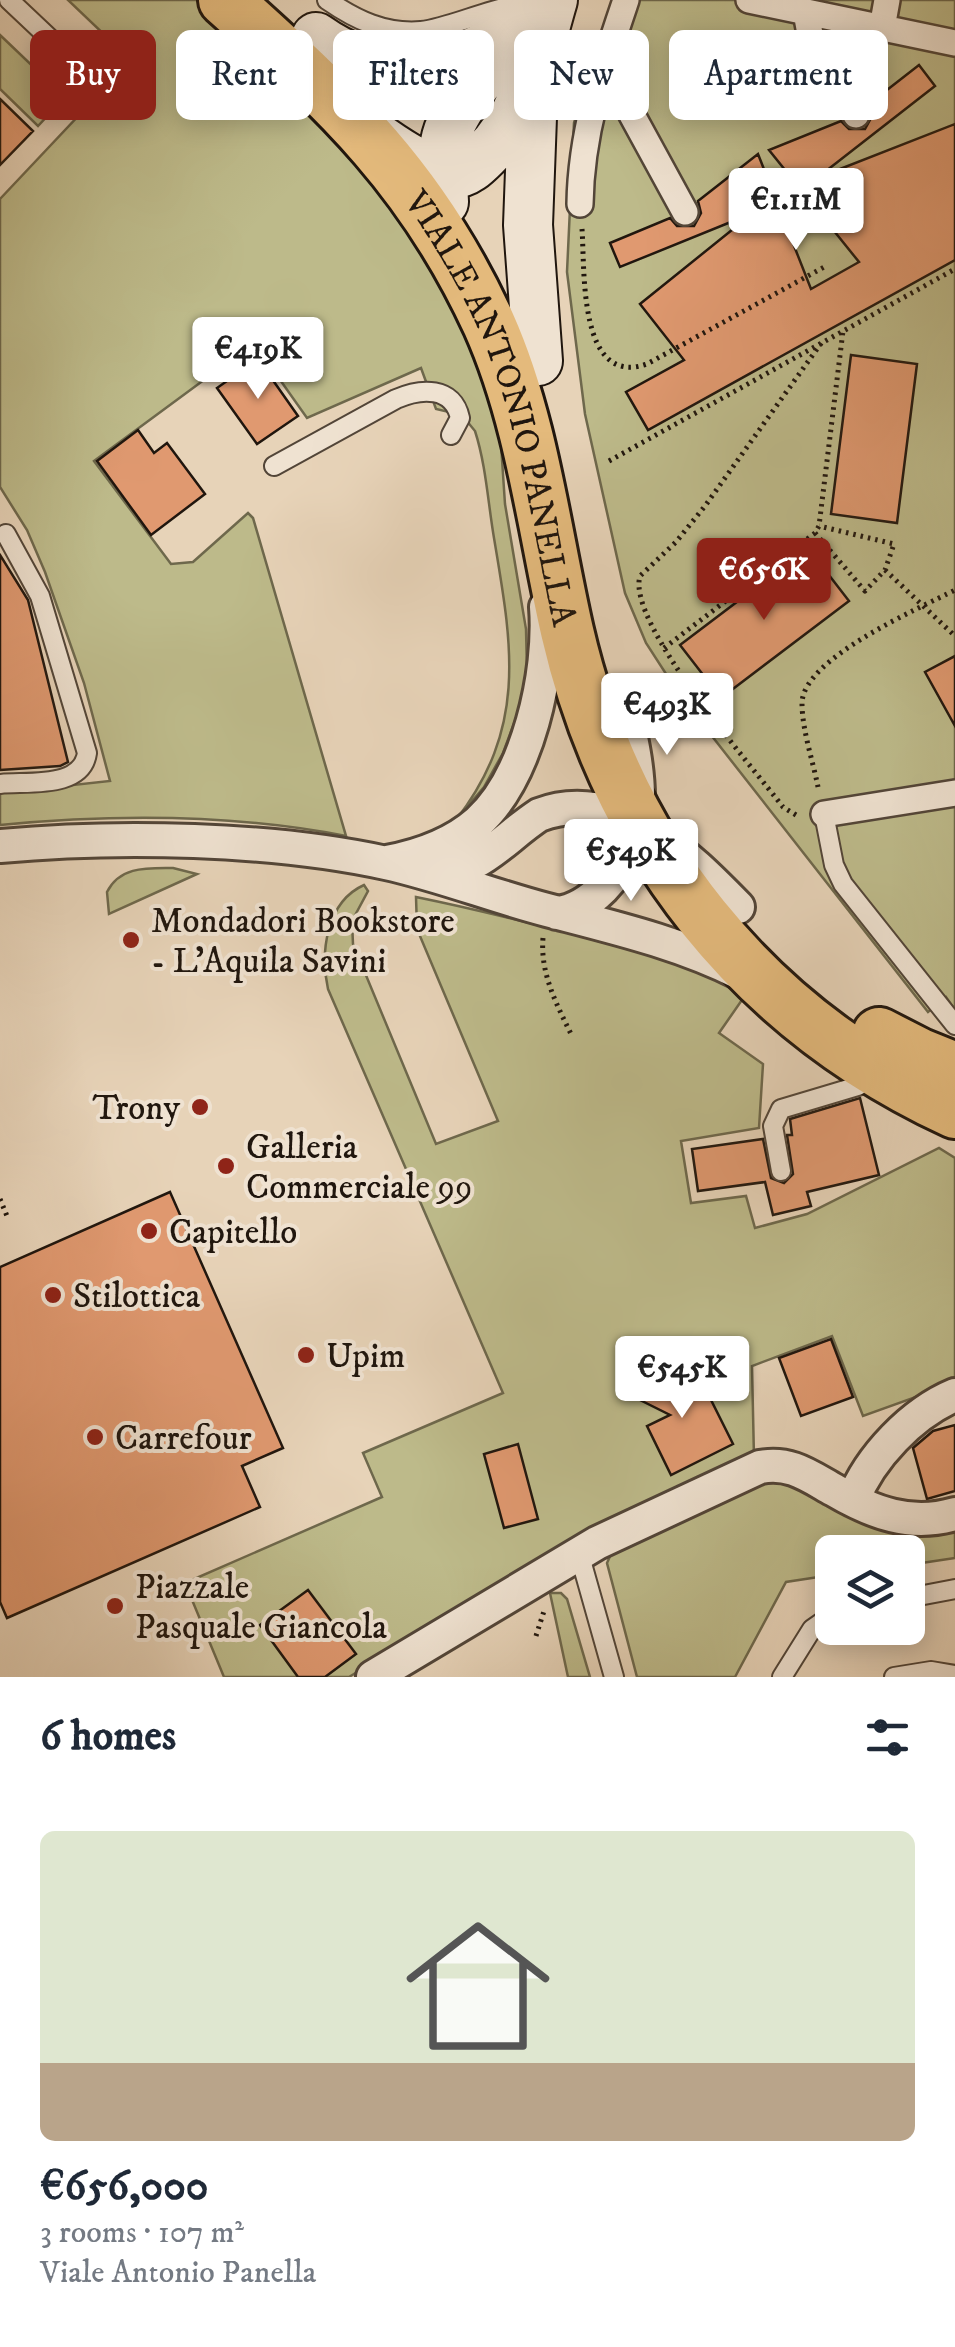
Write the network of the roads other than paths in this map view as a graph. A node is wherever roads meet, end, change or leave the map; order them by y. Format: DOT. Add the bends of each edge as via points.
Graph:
graph roads {
  1 [pos="10,0"];
  2 [pos="626,0"];
  3 [pos="749,0"];
  4 [pos="887,0"];
  5 [pos="544,3"];
  6 [pos="252,8"];
  7 [pos="806,12"];
  8 [pos="321,18"];
  9 [pos="882,28"];
  10 [pos="41,30"];
  11 [pos="540,30"];
  12 [pos="616,30"];
  13 [pos="809,30"];
  14 [pos="955,43"];
  15 [pos="333,96"];
  16 [pos="514,116"];
  17 [pos="355,120"];
  18 [pos="356,120"];
  19 [pos="531,120"];
  20 [pos="589,120"];
  21 [pos="634,120"];
  22 [pos="443,172"];
  23 [pos="580,204"];
  24 [pos="684,212"];
  25 [pos="454,256"];
  26 [pos="538,361"];
  27 [pos="451,435"];
  28 [pos="274,466"];
  29 [pos="539,503"];
  30 [pos="6,534"];
  31 [pos="622,697"];
  32 [pos="0,784"];
  33 [pos="955,792"];
  34 [pos="824,814"];
  35 [pos="638,824"];
  36 [pos="0,846"];
  37 [pos="384,863"];
  38 [pos="419,871"];
  39 [pos="738,906"];
  40 [pos="552,911"];
  41 [pos="787,1004"];
  42 [pos="955,1024"];
  43 [pos="873,1054"];
  44 [pos="955,1069"];
  45 [pos="955,1078"];
  46 [pos="955,1112"];
  47 [pos="781,1171"];
  48 [pos="955,1395"];
  49 [pos="853,1500"];
  50 [pos="955,1514"];
  51 [pos="580,1553"];
  52 [pos="955,1589"];
  53 [pos="925,1595"];
  54 [pos="815,1626"];
  55 [pos="955,1676"];
  56 [pos="373,1677"];
  57 [pos="614,1677"];
  58 [pos="782,1677"];
  59 [pos="894,1677"];
  1 -- 10 [label="lane"];
  2 -- 12 [label="street"];
  3 -- 7 [label="street"];
  4 -- 9 [label="street"];
  5 -- 8 [label="main road" via="480,50 416,68 371,64 336,50"];
  5 -- 11 [label="main road"];
  5 -- 22 [label="main road" via="451,126"];
  6 -- 8 [label="main road, VIALE ANTONIO PANELLA"];
  6 -- 15 [label="main road, VIALE ANTONIO PANELLA"];
  7 -- 9 [label="street"];
  7 -- 13 [label="street"];
  8 -- 22 [label="main road, VIALE ANTONIO PANELLA"];
  9 -- 14 [label="street"];
  16 -- 22 [label="main road" via="467,170"];
  17 -- 25 [label="main road, VIALE ANTONIO PANELLA" via="400,172"];
  18 -- 22 [label="main road"];
  19 -- 26 [label="main road" via="528,225"];
  20 -- 23 [label="street"];
  21 -- 24 [label="street"];
  22 -- 25 [label="main road"];
  22 -- 26 [label="main road, VIALE ANTONIO PANELLA" via="484,236"];
  25 -- 29 [label="main road, VIALE ANTONIO PANELLA" via="505,367"];
  26 -- 31 [label="main road, VIALE ANTONIO PANELLA" via="589,591"];
  27 -- 28 [label="lane" via="460,418 452,401 435,391 414,392"];
  29 -- 35 [label="main road, VIALE ANTONIO PANELLA" via="579,675"];
  29 -- 37 [label="street" via="547,640 538,701 513,771 488,812 467,830 426,852"];
  30 -- 32 [label="lane" via="40,596 88,753 72,777"];
  31 -- 35 [label="street" via="639,786"];
  31 -- 39 [label="main road, VIALE ANTONIO PANELLA" via="662,794"];
  33 -- 34 [label="street"];
  34 -- 42 [label="lane" via="842,884"];
  35 -- 38 [label="street" via="596,810 552,810 472,866"];
  35 -- 39 [label="street"];
  35 -- 40 [label="street" via="614,876 581,906"];
  35 -- 41 [label="main road, VIALE ANTONIO PANELLA" via="698,912"];
  36 -- 37 [label="street" via="210,843"];
  37 -- 38 [label="street"];
  38 -- 40 [label="street"];
  39 -- 43 [label="main road, VIALE ANTONIO PANELLA" via="822,990"];
  40 -- 41 [label="street" via="708,958"];
  41 -- 43 [label="main road, VIALE ANTONIO PANELLA"];
  43 -- 44 [label="main road, VIALE ANTONIO PANELLA"];
  43 -- 45 [label="main road, VIALE ANTONIO PANELLA"];
  43 -- 46 [label="main road, VIALE ANTONIO PANELLA"];
  43 -- 47 [label="lane" via="858,1086 781,1109 773,1126"];
  48 -- 49 [label="street" via="900,1434"];
  49 -- 50 [label="street" via="910,1520"];
  49 -- 51 [label="street" via="799,1470 766,1466"];
  51 -- 56 [label="street"];
  51 -- 57 [label="lane"];
  52 -- 53 [label="lane"];
  54 -- 58 [label="lane"];
  55 -- 59 [label="lane" via="918,1671"];
}
